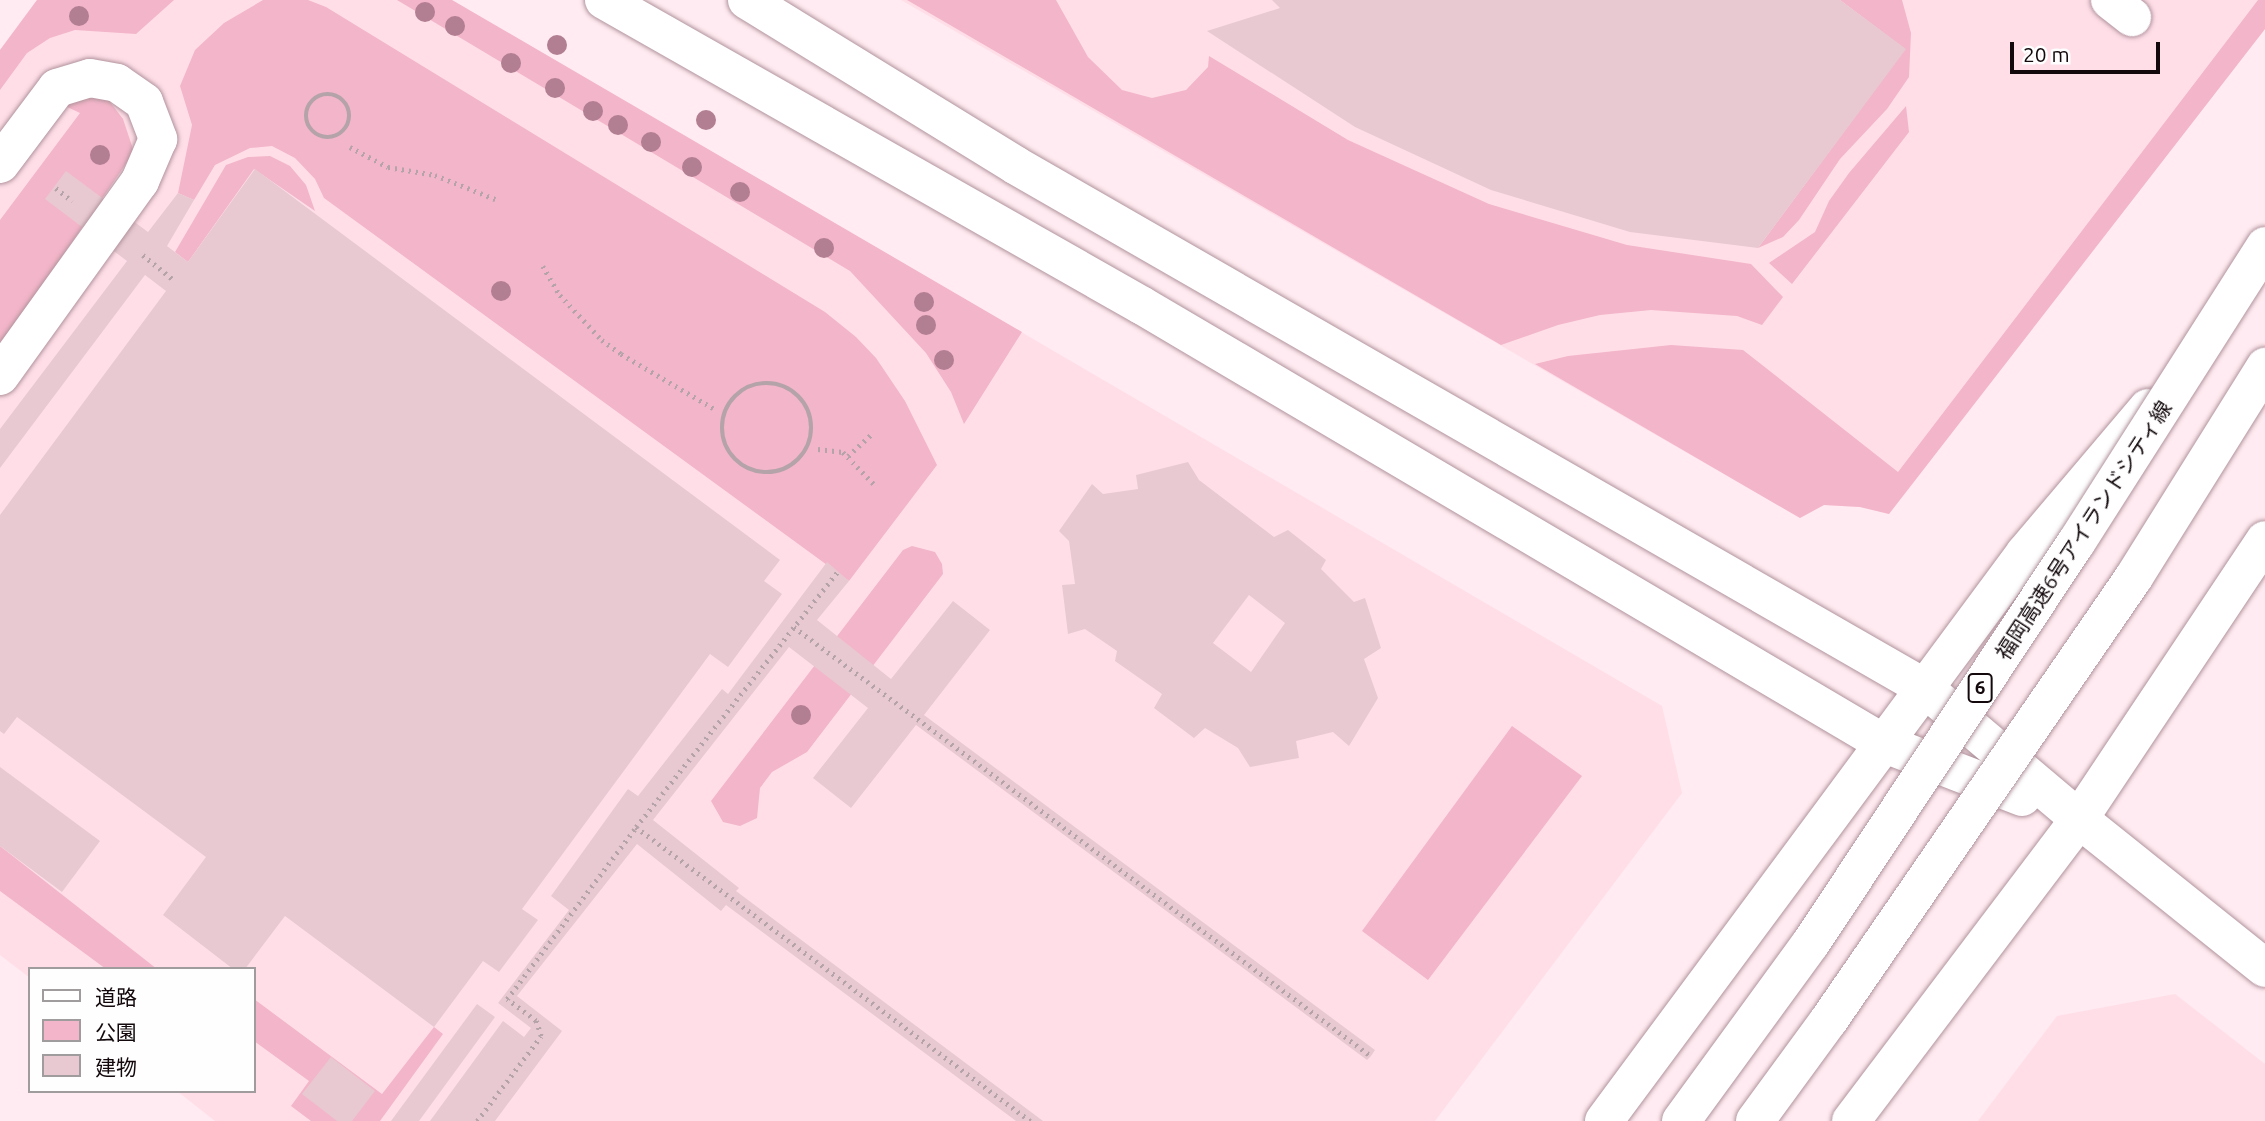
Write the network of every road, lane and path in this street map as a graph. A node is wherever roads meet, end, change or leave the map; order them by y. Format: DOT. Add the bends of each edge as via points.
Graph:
graph roads {
  1 [pos="604,0"];
  2 [pos="758,3"];
  3 [pos="335,138"];
  4 [pos="350,147"];
  5 [pos="0,164"];
  6 [pos="495,199"];
  7 [pos="2265,246"];
  8 [pos="543,266"];
  9 [pos="2265,269"];
  10 [pos="2265,367"];
  11 [pos="3,368"];
  12 [pos="713,408"];
  13 [pos="874,432"];
  14 [pos="818,449"];
  15 [pos="848,456"];
  16 [pos="789,466"];
  17 [pos="875,485"];
  18 [pos="2265,540"];
  19 [pos="838,571"];
  20 [pos="794,627"];
  21 [pos="1923,687"];
  22 [pos="1885,744"];
  23 [pos="2079,819"];
  24 [pos="636,827"];
  25 [pos="2265,968"];
  26 [pos="1371,1056"];
  27 [pos="477,1121"];
  28 [pos="1030,1121"];
  29 [pos="1604,1121"];
  30 [pos="1681,1121"];
  31 [pos="1755,1121"];
  32 [pos="1852,1121"];
  1 -- 22 [label="main road" via="1153,312"];
  2 -- 21 [label="main road" via="1015,164"];
  3 -- 3 [label="path" via="320,138 306,120 309,105 320,95 342,99 350,112 347,128"];
  4 -- 6 [label="path" via="388,167 435,175"];
  5 -- 11 [label="main road" via="57,88 90,78 117,83 144,102 158,139 140,181"];
  7 -- 30 [label="main road, 福岡高速6号アイランドシティ線 / 6, bridge" via="2077,543 1811,943"];
  8 -- 12 [label="path" via="560,295 602,340"];
  9 -- 21 [label="main road" via="2025,553"];
  10 -- 31 [label="main road, bridge" via="2134,577"];
  13 -- 15 [label="path"];
  14 -- 15 [label="path"];
  15 -- 17 [label="path"];
  16 -- 16 [label="path" via="758,472 731,455 724,441 724,417 730,402 748,386 779,384 805,403 812,435 806,450"];
  18 -- 23 [label="main road"];
  19 -- 20 [label="path"];
  20 -- 24 [label="path"];
  20 -- 26 [label="path"];
  21 -- 22 [label="main road"];
  21 -- 23 [label="main road"];
  22 -- 23 [label="main road"];
  22 -- 29 [label="main road"];
  23 -- 25 [label="main road"];
  23 -- 32 [label="main road"];
  24 -- 27 [label="path" via="508,999 536,1021 541,1036"];
  24 -- 28 [label="path"];
}
